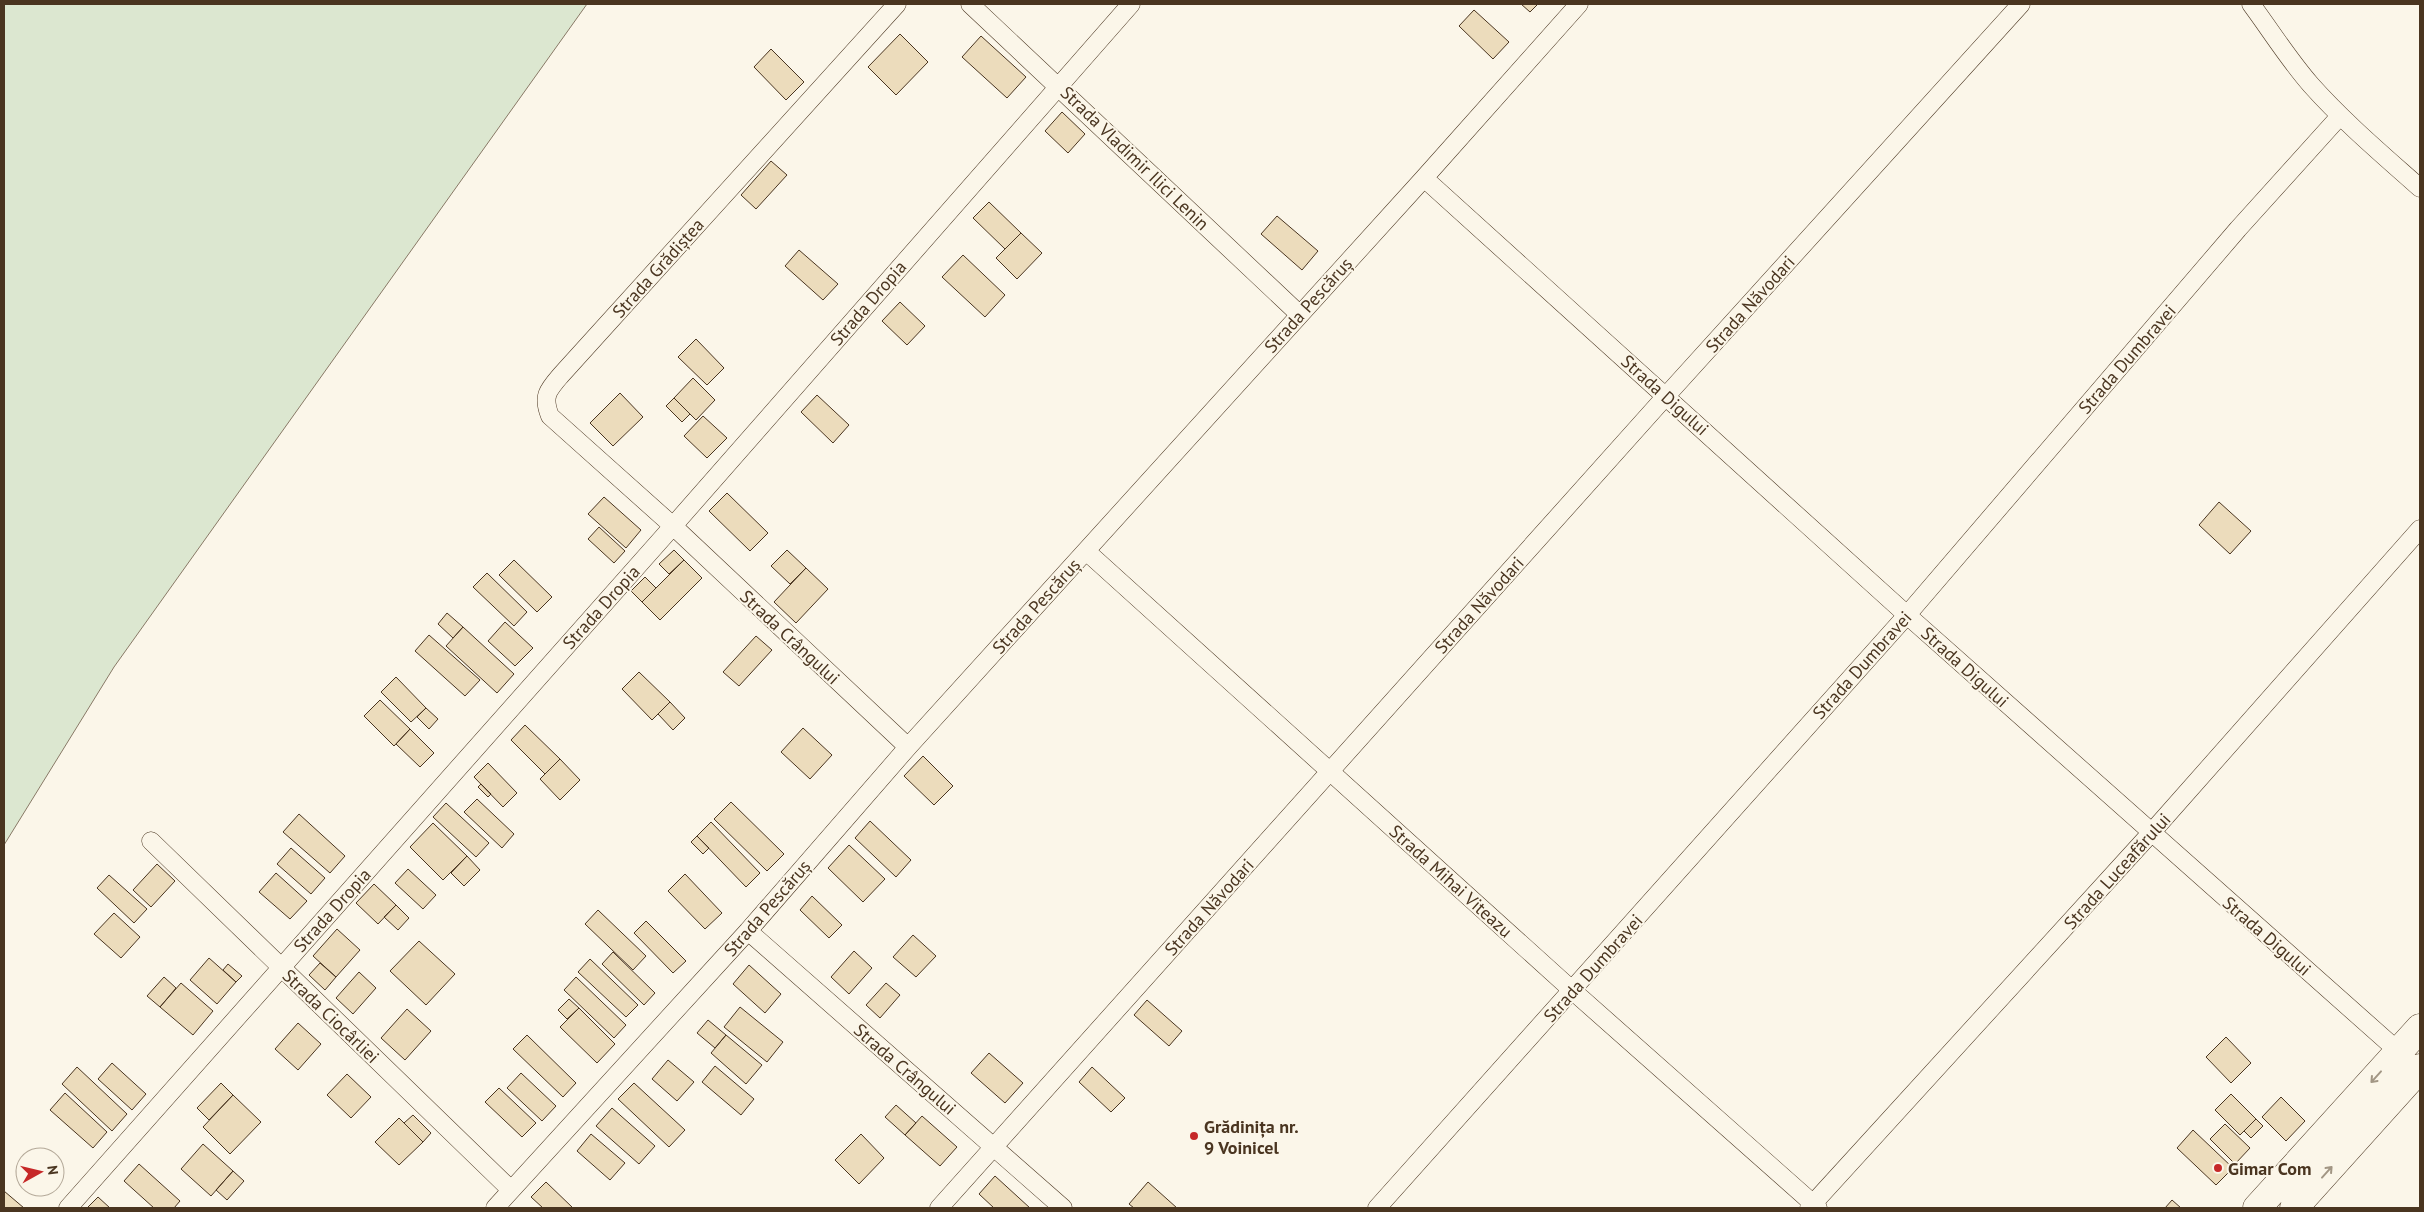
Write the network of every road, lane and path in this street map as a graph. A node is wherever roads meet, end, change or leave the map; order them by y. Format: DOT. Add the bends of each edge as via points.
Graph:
graph roads {
  1 [pos="897,4"];
  2 [pos="970,4"];
  3 [pos="1131,4"];
  4 [pos="1579,4"];
  5 [pos="2021,4"];
  6 [pos="2252,4"];
  7 [pos="1058,85"];
  8 [pos="2340,116"];
  9 [pos="1424,178"];
  10 [pos="2420,188"];
  11 [pos="1299,314"];
  12 [pos="1666,396"];
  13 [pos="673,526"];
  14 [pos="2420,529"];
  15 [pos="1086,551"];
  16 [pos="1907,615"];
  17 [pos="908,747"];
  18 [pos="1330,773"];
  19 [pos="2151,833"];
  20 [pos="151,841"];
  21 [pos="748,931"];
  22 [pos="280,967"];
  23 [pos="1572,991"];
  24 [pos="2420,1028"];
  25 [pos="2399,1052"];
  26 [pos="2420,1070"];
  27 [pos="994,1147"];
  28 [pos="511,1190"];
  29 [pos="1813,1207"];
  30 [pos="68,1208"];
  31 [pos="495,1208"];
  32 [pos="939,1208"];
  33 [pos="1062,1208"];
  34 [pos="1377,1208"];
  35 [pos="2257,1208"];
  36 [pos="2294,1208"];
  1 -- 13 [label="street, Strada Grădiștea" via="549,389 545,405 550,416"];
  2 -- 7 [label="street, Strada Vladimir Ilici Lenin"];
  3 -- 7 [label="street, Strada Dropia"];
  4 -- 9 [label="street, Strada Pescăruș"];
  5 -- 12 [label="street, Strada Năvodari"];
  6 -- 8 [label="street" via="2284,52"];
  7 -- 11 [label="street, Strada Vladimir Ilici Lenin"];
  7 -- 13 [label="street, Strada Dropia"];
  8 -- 10 [label="street"];
  8 -- 16 [label="street, Strada Dumbravei" via="2238,229"];
  9 -- 11 [label="street, Strada Pescăruș"];
  9 -- 12 [label="street, Strada Digului"];
  11 -- 15 [label="street, Strada Pescăruș"];
  12 -- 16 [label="street, Strada Digului"];
  12 -- 18 [label="street, Strada Năvodari"];
  13 -- 17 [label="street, Strada Crângului"];
  13 -- 22 [label="street, Strada Dropia"];
  14 -- 19 [label="street, Strada Luceafărului"];
  15 -- 17 [label="street, Strada Pescăruș"];
  15 -- 18 [label="street, Strada Mihai Viteazu"];
  16 -- 19 [label="street, Strada Digului"];
  16 -- 23 [label="street, Strada Dumbravei"];
  17 -- 21 [label="street, Strada Pescăruș"];
  18 -- 23 [label="street, Strada Mihai Viteazu"];
  18 -- 27 [label="street, Strada Năvodari"];
  19 -- 25 [label="street, Strada Digului"];
  19 -- 29 [label="street, Strada Luceafărului"];
  20 -- 22 [label="street, Strada Ciocârliei"];
  21 -- 27 [label="street, Strada Crângului"];
  21 -- 28 [label="street, Strada Pescăruș"];
  22 -- 28 [label="street, Strada Ciocârliei"];
  22 -- 30 [label="street, Strada Dropia"];
  23 -- 29 [label="street, Strada Mihai Viteazu"];
  23 -- 34 [label="street, Strada Dumbravei"];
  24 -- 25 [label="main road"];
  25 -- 26 [label="street, Strada Digului"];
  25 -- 35 [label="main road, one-way"];
  36 -- 26 [label="main road, one-way"];
  27 -- 32 [label="street, Strada Năvodari"];
  27 -- 33 [label="street, Strada Crângului"];
  28 -- 31 [label="street, Strada Pescăruș"];
}
